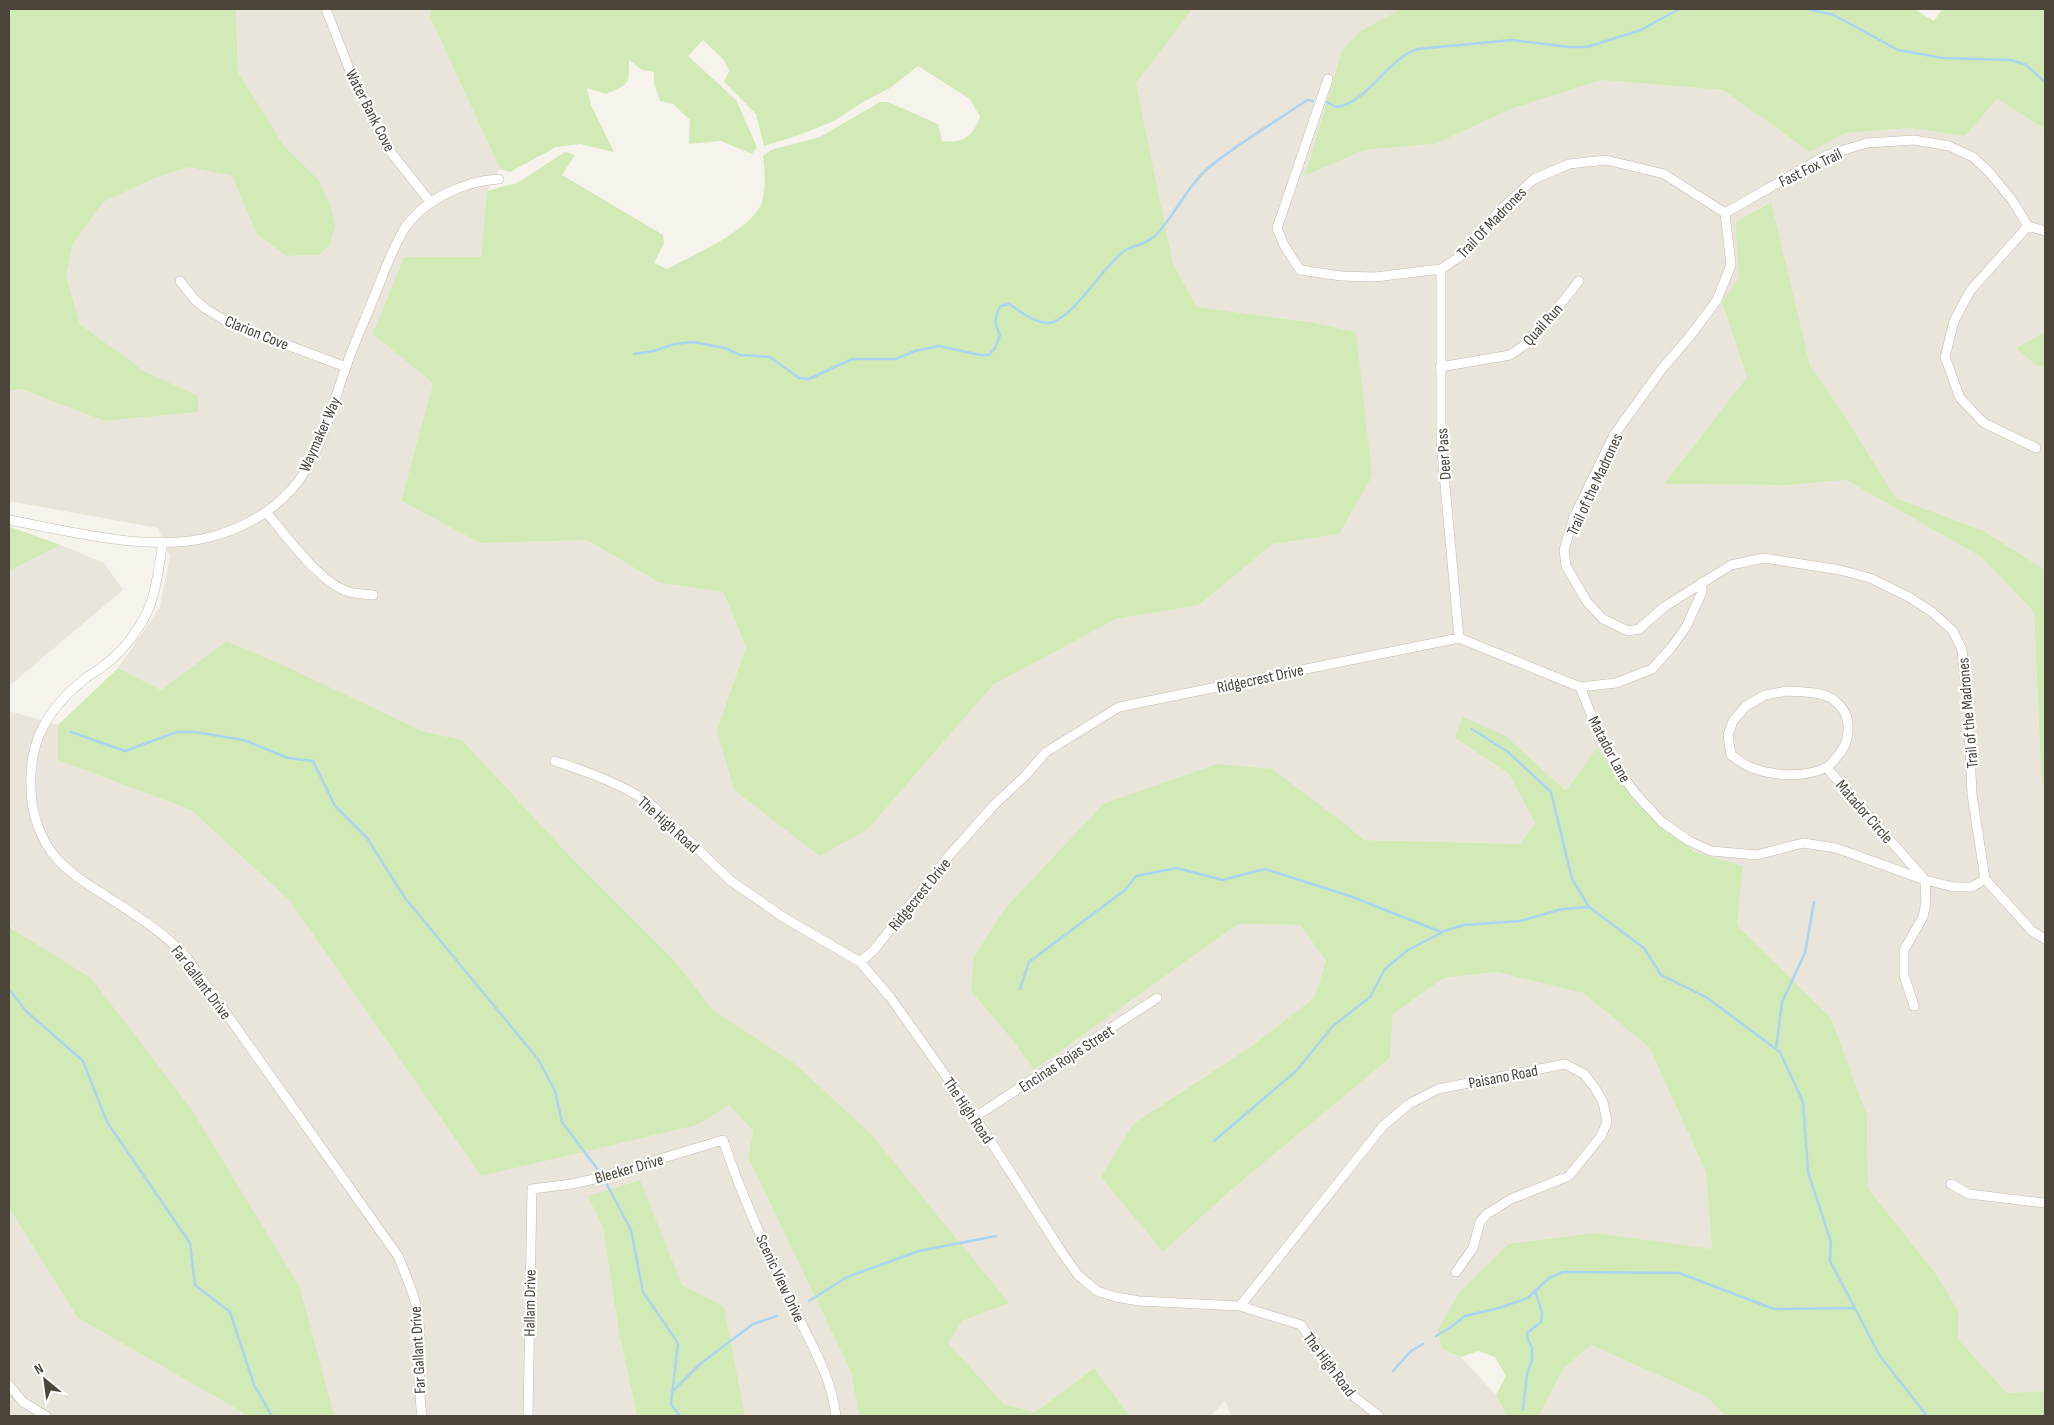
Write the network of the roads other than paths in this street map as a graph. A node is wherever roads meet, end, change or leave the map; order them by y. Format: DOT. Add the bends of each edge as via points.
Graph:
graph roads {
  1 [pos="326,9"];
  2 [pos="1328,79"];
  3 [pos="499,179"];
  4 [pos="431,203"];
  5 [pos="1725,213"];
  6 [pos="2028,226"];
  7 [pos="2045,232"];
  8 [pos="1441,269"];
  9 [pos="180,280"];
  10 [pos="1579,281"];
  11 [pos="346,367"];
  12 [pos="1440,367"];
  13 [pos="2036,448"];
  14 [pos="267,513"];
  15 [pos="9,520"];
  16 [pos="163,542"];
  17 [pos="1702,582"];
  18 [pos="373,595"];
  19 [pos="1459,638"];
  20 [pos="1580,687"];
  21 [pos="555,761"];
  22 [pos="1827,768"];
  23 [pos="1984,879"];
  24 [pos="1925,880"];
  25 [pos="2045,938"];
  26 [pos="860,962"];
  27 [pos="1157,998"];
  28 [pos="1914,1006"];
  29 [pos="975,1118"];
  30 [pos="723,1140"];
  31 [pos="1951,1184"];
  32 [pos="532,1189"];
  33 [pos="2045,1203"];
  34 [pos="1456,1272"];
  35 [pos="1240,1306"];
  36 [pos="9,1386"];
  37 [pos="46,1416"];
  38 [pos="422,1416"];
  39 [pos="528,1416"];
  40 [pos="836,1416"];
  41 [pos="1380,1416"];
  1 -- 4 [label="street, Water Bank Cove" via="350,71 386,146"];
  2 -- 8 [label="street, Trail Of Madrones" via="1277,228 1284,244 1300,270 1375,277"];
  3 -- 4 [label="street, Waymaker Way" via="463,186"];
  4 -- 11 [label="street, Waymaker Way" via="404,231"];
  5 -- 6 [label="street, Fast Fox Trail" via="1827,155 1867,143 1914,140 1949,146 1973,157 2012,200"];
  5 -- 8 [label="street, Trail Of Madrones" via="1664,174 1606,160 1570,164 1534,179 1498,212 1476,240"];
  5 -- 17 [label="street, Trail of the Madrones" via="1731,265 1717,300 1614,435 1574,518 1564,550 1566,566 1587,602 1603,619 1628,631 1639,629 1664,607"];
  6 -- 7 [label="street"];
  6 -- 13 [label="street" via="1970,291 1954,321 1945,357 1960,398 1984,423"];
  8 -- 12 [label="street, Deer Pass"];
  9 -- 11 [label="street, Clarion Cove" via="195,300 231,324"];
  10 -- 12 [label="street, Quail Run" via="1532,340 1510,355"];
  11 -- 14 [label="street, Waymaker Way" via="334,407 310,463 292,490"];
  12 -- 19 [label="street, Deer Pass" via="1440,441"];
  14 -- 16 [label="street, Waymaker Way" via="210,537"];
  14 -- 18 [label="street" via="309,564 327,579 348,592"];
  15 -- 16 [label="street, Waymaker Way" via="104,538"];
  16 -- 38 [label="street, Far Gallant Drive" via="152,601 141,624 116,655 84,679 46,720 36,742 30,774 35,820 57,859 76,877 164,934 188,958 398,1256 414,1297 419,1322"];
  17 -- 20 [label="street" via="1702,592 1686,628 1652,669 1616,683"];
  17 -- 23 [label="street, Trail of the Madrones" via="1731,565 1764,558 1840,570 1870,578 1909,597 1953,631 1962,650 1972,794"];
  19 -- 20 [label="street"];
  19 -- 26 [label="street, Ridgecrest Drive" via="1119,708 1046,752 947,858 874,950"];
  20 -- 24 [label="street, Matador Lane" via="1616,766 1635,794 1662,822 1689,841 1711,851 1757,855 1803,843 1836,848"];
  21 -- 26 [label="street, The High Road" via="600,777 639,796 730,880 783,917"];
  22 -- 22 [label="street, Matador Circle" via="1841,753 1849,735 1848,721 1834,700 1810,692 1787,691 1765,695 1746,706 1728,735 1731,755 1749,767 1775,774"];
  22 -- 24 [label="street, Matador Circle"];
  23 -- 24 [label="street, Matador Lane" via="1972,887 1954,887"];
  23 -- 25 [label="street" via="2032,931"];
  24 -- 28 [label="street" via="1926,902 1922,917 1904,950 1904,975"];
  26 -- 29 [label="street, The High Road" via="890,997"];
  27 -- 29 [label="street, Encinas Rojas Street"];
  29 -- 35 [label="street, The High Road" via="1063,1254 1078,1275 1098,1291 1139,1301"];
  30 -- 32 [label="street, Bleeker Drive" via="594,1179"];
  30 -- 40 [label="street, Scenic View Drive" via="760,1234 821,1361"];
  31 -- 33 [label="street" via="1969,1194"];
  32 -- 39 [label="street, Hallam Drive"];
  34 -- 35 [label="street, Paisano Road" via="1473,1248 1480,1222 1487,1214 1511,1199 1569,1176 1601,1136 1607,1122 1603,1102 1584,1074 1565,1064 1438,1089 1408,1104 1384,1126"];
  35 -- 41 [label="street, The High Road" via="1301,1325 1347,1391"];
  36 -- 37 [label="street" via="23,1402"];
}
